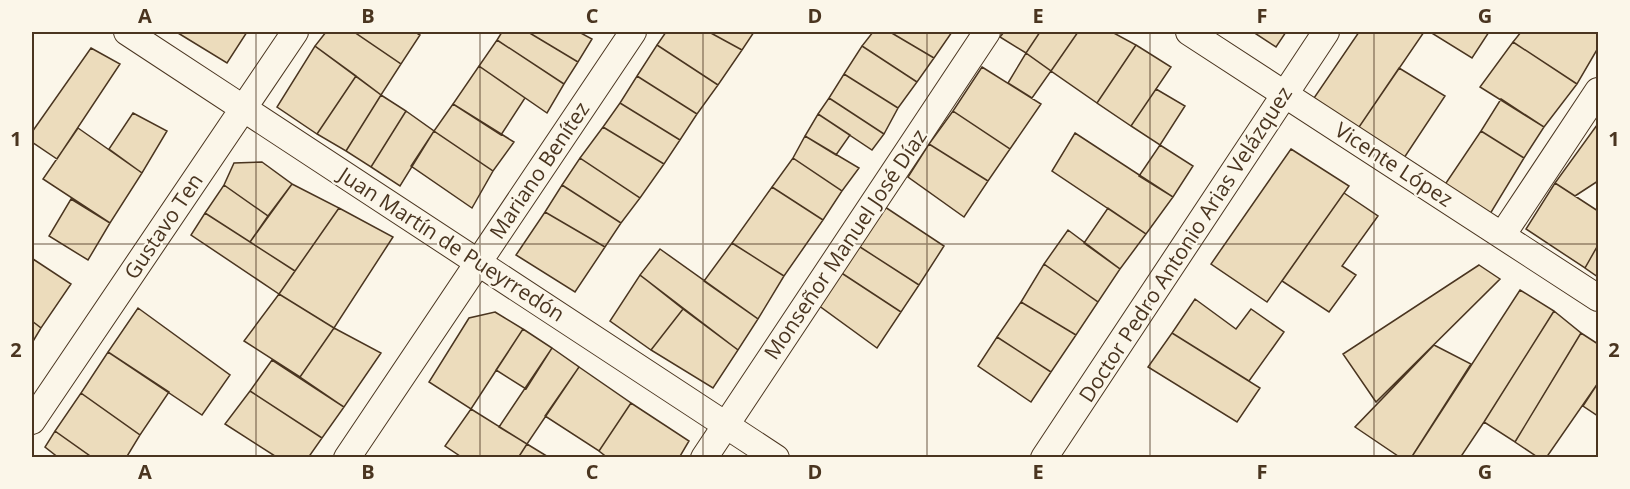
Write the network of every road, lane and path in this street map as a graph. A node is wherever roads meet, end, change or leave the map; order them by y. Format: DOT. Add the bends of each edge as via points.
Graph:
graph roads {
  1 [pos="127,32"];
  2 [pos="295,32"];
  3 [pos="633,32"];
  4 [pos="987,32"];
  5 [pos="1189,32"];
  6 [pos="1326,32"];
  7 [pos="1599,91"];
  8 [pos="1284,93"];
  9 [pos="242,108"];
  10 [pos="1503,234"];
  11 [pos="478,261"];
  12 [pos="1599,298"];
  13 [pos="32,421"];
  14 [pos="726,425"];
  15 [pos="346,458"];
  16 [pos="704,458"];
  17 [pos="776,458"];
  18 [pos="1044,458"];
  1 -- 9 [label="street, Juan Martín de Pueyrredón"];
  2 -- 9 [label="street, Gustavo Ten"];
  3 -- 11 [label="street, Mariano Benítez"];
  4 -- 14 [label="street, Monseñor Manuel José Díaz"];
  5 -- 8 [label="street, Vicente López"];
  6 -- 8 [label="street, Doctor Pedro Antonio Arias Velázquez"];
  7 -- 10 [label="street"];
  8 -- 10 [label="street, Vicente López"];
  8 -- 18 [label="street, Doctor Pedro Antonio Arias Velázquez"];
  9 -- 11 [label="street, Juan Martín de Pueyrredón"];
  9 -- 13 [label="street, Gustavo Ten"];
  10 -- 12 [label="street, Vicente López"];
  11 -- 14 [label="street, Juan Martín de Pueyrredón"];
  11 -- 15 [label="street, Mariano Benítez"];
  14 -- 16 [label="street, Monseñor Manuel José Díaz"];
  14 -- 17 [label="street, Juan Martín de Pueyrredón"];
}
